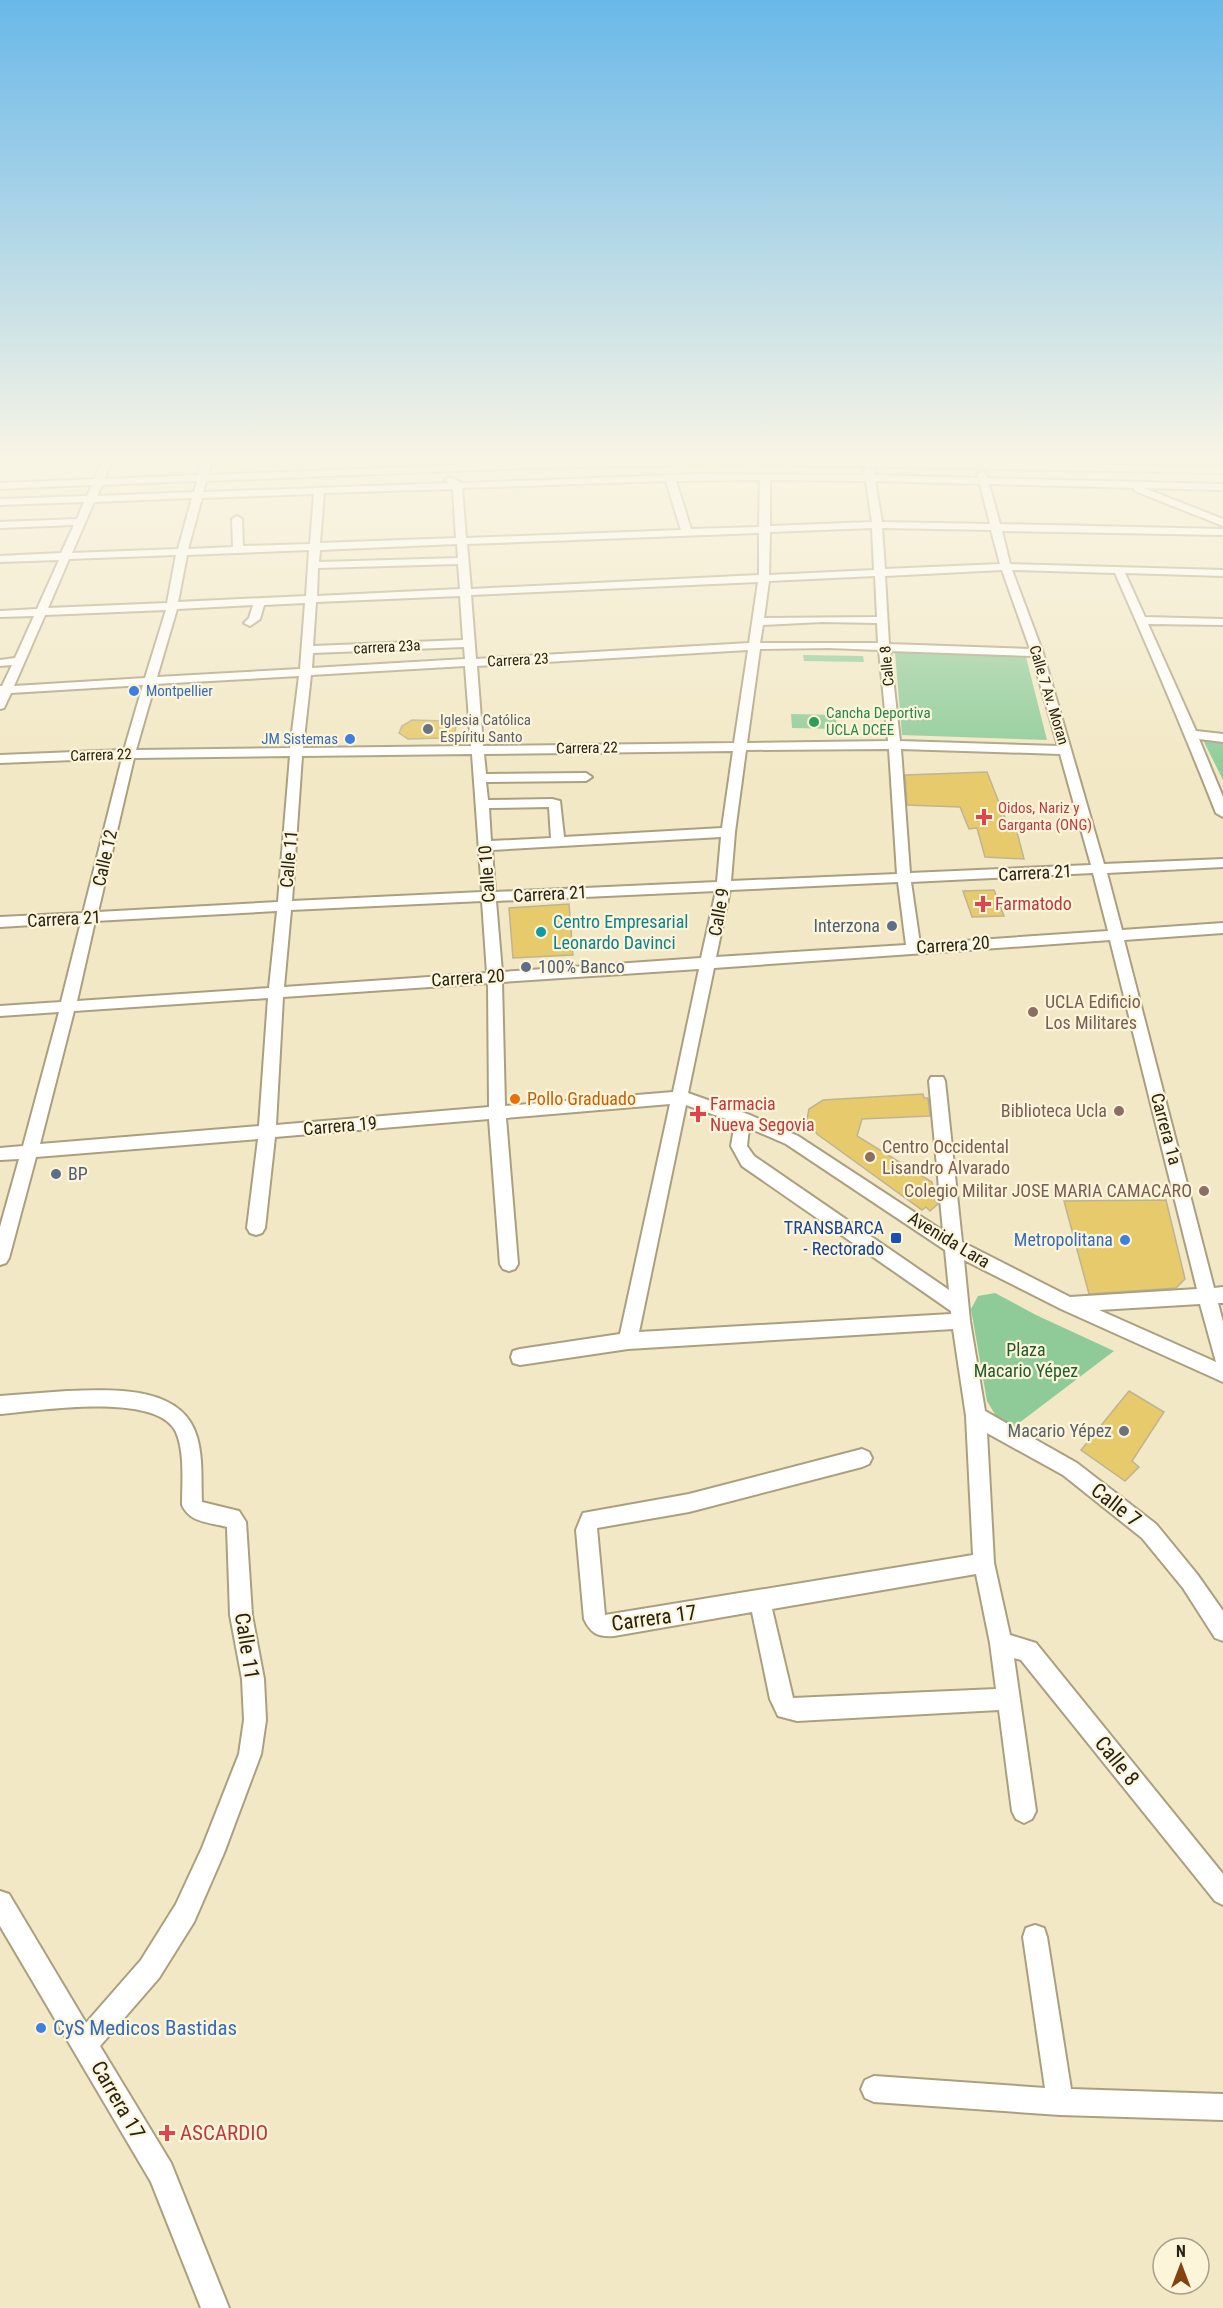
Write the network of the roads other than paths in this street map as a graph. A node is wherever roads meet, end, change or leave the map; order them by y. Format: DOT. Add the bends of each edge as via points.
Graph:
graph roads {
  1 [pos="62,565"];
  2 [pos="180,565"];
  3 [pos="314,565"];
  4 [pos="325,565"];
  5 [pos="463,565"];
  6 [pos="764,565"];
  7 [pos="880,565"];
  8 [pos="1006,567"];
  9 [pos="1119,571"];
  10 [pos="881,573"];
  11 [pos="1223,573"];
  12 [pos="764,578"];
  13 [pos="464,592"];
  14 [pos="310,600"];
  15 [pos="259,602"];
  16 [pos="172,607"];
  17 [pos="41,612"];
  18 [pos="0,614"];
  19 [pos="884,620"];
  20 [pos="1139,620"];
  21 [pos="758,622"];
  22 [pos="1223,622"];
  23 [pos="250,623"];
  24 [pos="468,642"];
  25 [pos="754,646"];
  26 [pos="884,647"];
  27 [pos="306,650"];
  28 [pos="1037,653"];
  29 [pos="21,661"];
  30 [pos="0,663"];
  31 [pos="470,663"];
  32 [pos="305,673"];
  33 [pos="150,681"];
  34 [pos="3,690"];
  35 [pos="0,705"];
  36 [pos="1190,734"];
  37 [pos="1223,738"];
  38 [pos="895,745"];
  39 [pos="740,747"];
  40 [pos="476,749"];
  41 [pos="1066,750"];
  42 [pos="296,752"];
  43 [pos="129,754"];
  44 [pos="0,759"];
  45 [pos="586,777"];
  46 [pos="480,778"];
  47 [pos="482,804"];
  48 [pos="1223,813"];
  49 [pos="728,832"];
  50 [pos="558,842"];
  51 [pos="485,846"];
  52 [pos="1223,863"];
  53 [pos="1100,869"];
  54 [pos="904,879"];
  55 [pos="724,886"];
  56 [pos="489,897"];
  57 [pos="285,906"];
  58 [pos="91,918"];
  59 [pos="0,922"];
  60 [pos="1223,928"];
  61 [pos="1117,934"];
  62 [pos="914,947"];
  63 [pos="710,961"];
  64 [pos="495,976"];
  65 [pos="276,991"];
  66 [pos="70,1005"];
  67 [pos="0,1011"];
  68 [pos="937,1081"];
  69 [pos="681,1097"];
  70 [pos="497,1112"];
  71 [pos="744,1119"];
  72 [pos="267,1132"];
  73 [pos="32,1151"];
  74 [pos="0,1154"];
  75 [pos="256,1228"];
  76 [pos="953,1245"];
  77 [pos="0,1258"];
  78 [pos="509,1264"];
  79 [pos="1216,1296"];
  80 [pos="1067,1304"];
  81 [pos="961,1315"];
  82 [pos="628,1341"];
  83 [pos="520,1357"];
  84 [pos="1223,1358"];
  85 [pos="1223,1374"];
  86 [pos="0,1405"];
  87 [pos="976,1416"];
  88 [pos="862,1458"];
  89 [pos="984,1563"];
  90 [pos="760,1602"];
  91 [pos="1223,1630"];
  92 [pos="1001,1642"];
  93 [pos="1008,1699"];
  94 [pos="1024,1811"];
  95 [pos="1223,1893"];
  96 [pos="0,1903"];
  97 [pos="1035,1937"];
  98 [pos="85,2044"];
  99 [pos="874,2090"];
  100 [pos="1060,2102"];
  101 [pos="1223,2107"];
  102 [pos="215,2308"];
  1 -- 17 [label="street"];
  2 -- 16 [label="street, Calle 12"];
  3 -- 4 [label="street"];
  3 -- 14 [label="street, Calle 11"];
  5 -- 13 [label="street, Calle 10"];
  6 -- 12 [label="street, Calle 9"];
  7 -- 10 [label="street, Calle 8"];
  8 -- 9 [label="street"];
  8 -- 10 [label="street"];
  8 -- 28 [label="street, Calle 7 Av. Moran"];
  9 -- 11 [label="street"];
  9 -- 20 [label="street"];
  10 -- 12 [label="street"];
  10 -- 19 [label="street, Calle 8"];
  12 -- 13 [label="street"];
  12 -- 21 [label="street, Calle 9"];
  13 -- 14 [label="street"];
  13 -- 24 [label="street, Calle 10"];
  14 -- 15 [label="street"];
  14 -- 27 [label="street, Calle 11"];
  15 -- 16 [label="street"];
  15 -- 23 [label="street"];
  16 -- 17 [label="street"];
  16 -- 33 [label="street, Calle 12"];
  17 -- 18 [label="street"];
  17 -- 29 [label="street"];
  19 -- 21 [label="street"];
  19 -- 26 [label="street, Calle 8"];
  20 -- 22 [label="street"];
  20 -- 36 [label="street"];
  21 -- 25 [label="street, Calle 9"];
  24 -- 27 [label="street, carrera 23a"];
  24 -- 31 [label="street, Calle 10"];
  25 -- 26 [label="street, Carrera 23"];
  25 -- 31 [label="street, Carrera 23"];
  25 -- 39 [label="street, Calle 9"];
  26 -- 28 [label="street, Carrera 23"];
  26 -- 38 [label="street, Calle 8"];
  27 -- 32 [label="street, Calle 11"];
  28 -- 41 [label="street, Calle 7 Av. Moran"];
  29 -- 30 [label="street"];
  29 -- 34 [label="street"];
  31 -- 32 [label="street, Carrera 23"];
  31 -- 40 [label="street, Calle 10"];
  32 -- 33 [label="street, Carrera 23"];
  32 -- 42 [label="street, Calle 11"];
  33 -- 34 [label="street, Carrera 23"];
  33 -- 43 [label="street, Calle 12"];
  34 -- 35 [label="street"];
  36 -- 37 [label="street"];
  36 -- 48 [label="street"];
  38 -- 39 [label="street, Carrera 22"];
  38 -- 41 [label="street, Carrera 22"];
  38 -- 54 [label="street, Calle 8"];
  39 -- 40 [label="street, Carrera 22"];
  39 -- 49 [label="street, Calle 9"];
  40 -- 42 [label="street, Carrera 22"];
  40 -- 46 [label="street, Calle 10"];
  41 -- 53 [label="street, Calle 7 Av. Moran"];
  42 -- 43 [label="street, Carrera 22"];
  42 -- 57 [label="street, Calle 11"];
  43 -- 44 [label="street, Carrera 22"];
  43 -- 58 [label="street, Calle 12"];
  45 -- 46 [label="street"];
  46 -- 47 [label="street, Calle 10"];
  47 -- 50 [label="street" via="552,802"];
  47 -- 51 [label="street, Calle 10"];
  49 -- 50 [label="street"];
  49 -- 55 [label="street, Calle 9"];
  50 -- 51 [label="street"];
  51 -- 56 [label="street, Calle 10"];
  52 -- 53 [label="street, Carrera 21"];
  53 -- 54 [label="street, Carrera 21"];
  53 -- 61 [label="street, Calle 7 Av. Moran"];
  54 -- 55 [label="street, Carrera 21"];
  54 -- 62 [label="street, Calle 8"];
  55 -- 56 [label="street, Carrera 21"];
  55 -- 63 [label="street, Calle 9"];
  56 -- 57 [label="street, Carrera 21"];
  56 -- 64 [label="street, Calle 10"];
  57 -- 58 [label="street, Carrera 21"];
  57 -- 65 [label="street, Calle 11"];
  58 -- 59 [label="street, Carrera 21"];
  58 -- 66 [label="street, Calle 12"];
  60 -- 61 [label="street, Carrera 20"];
  61 -- 62 [label="street, Carrera 20"];
  61 -- 79 [label="street, Carrera 1a" via="1191,1234"];
  62 -- 63 [label="street, Carrera 20"];
  63 -- 64 [label="street, Carrera 20"];
  63 -- 69 [label="street, Calle 9"];
  64 -- 65 [label="street, Carrera 20"];
  64 -- 70 [label="street, Calle 10"];
  65 -- 66 [label="street, Carrera 20"];
  65 -- 72 [label="street, Calle 11"];
  66 -- 67 [label="street, Carrera 20"];
  66 -- 73 [label="street, Calle 12"];
  68 -- 76 [label="street"];
  69 -- 70 [label="street, Carrera 19"];
  69 -- 71 [label="street, Avenida Lara"];
  69 -- 82 [label="street, Calle 9"];
  70 -- 72 [label="street, Carrera 19"];
  70 -- 78 [label="street, Calle 10"];
  71 -- 76 [label="street, Avenida Lara" via="792,1140"];
  71 -- 81 [label="street" via="737,1142 739,1152 748,1161"];
  72 -- 73 [label="street, Carrera 19"];
  72 -- 75 [label="street, Calle 11"];
  73 -- 74 [label="street, Carrera 19"];
  73 -- 77 [label="street, Calle 12"];
  76 -- 80 [label="street, Avenida Lara"];
  76 -- 81 [label="street"];
  79 -- 80 [label="street"];
  79 -- 84 [label="street, Carrera 1a"];
  80 -- 85 [label="street, Avenida Lara"];
  81 -- 82 [label="street"];
  81 -- 87 [label="street"];
  82 -- 83 [label="street"];
  86 -- 98 [label="street, Calle 11" via="117,1399 163,1409 179,1420 188,1438 192,1505 196,1510 232,1518 237,1528 241,1615 253,1679 255,1720 250,1754 185,1913 150,1969"];
  87 -- 89 [label="street"];
  87 -- 91 [label="street, Calle 7" via="1070,1469 1149,1531"];
  88 -- 90 [label="street, Carrera 17" via="689,1503 590,1520 586,1530 595,1619 601,1626"];
  89 -- 90 [label="street, Carrera 17"];
  89 -- 92 [label="street"];
  90 -- 93 [label="street" via="786,1708"];
  92 -- 93 [label="street"];
  92 -- 95 [label="street, Calle 8" via="1028,1651"];
  93 -- 94 [label="street"];
  96 -- 98 [label="street, Carrera 17"];
  97 -- 100 [label="street"];
  98 -- 102 [label="street, Carrera 17" via="161,2173"];
  99 -- 100 [label="street"];
  100 -- 101 [label="street"];
}
